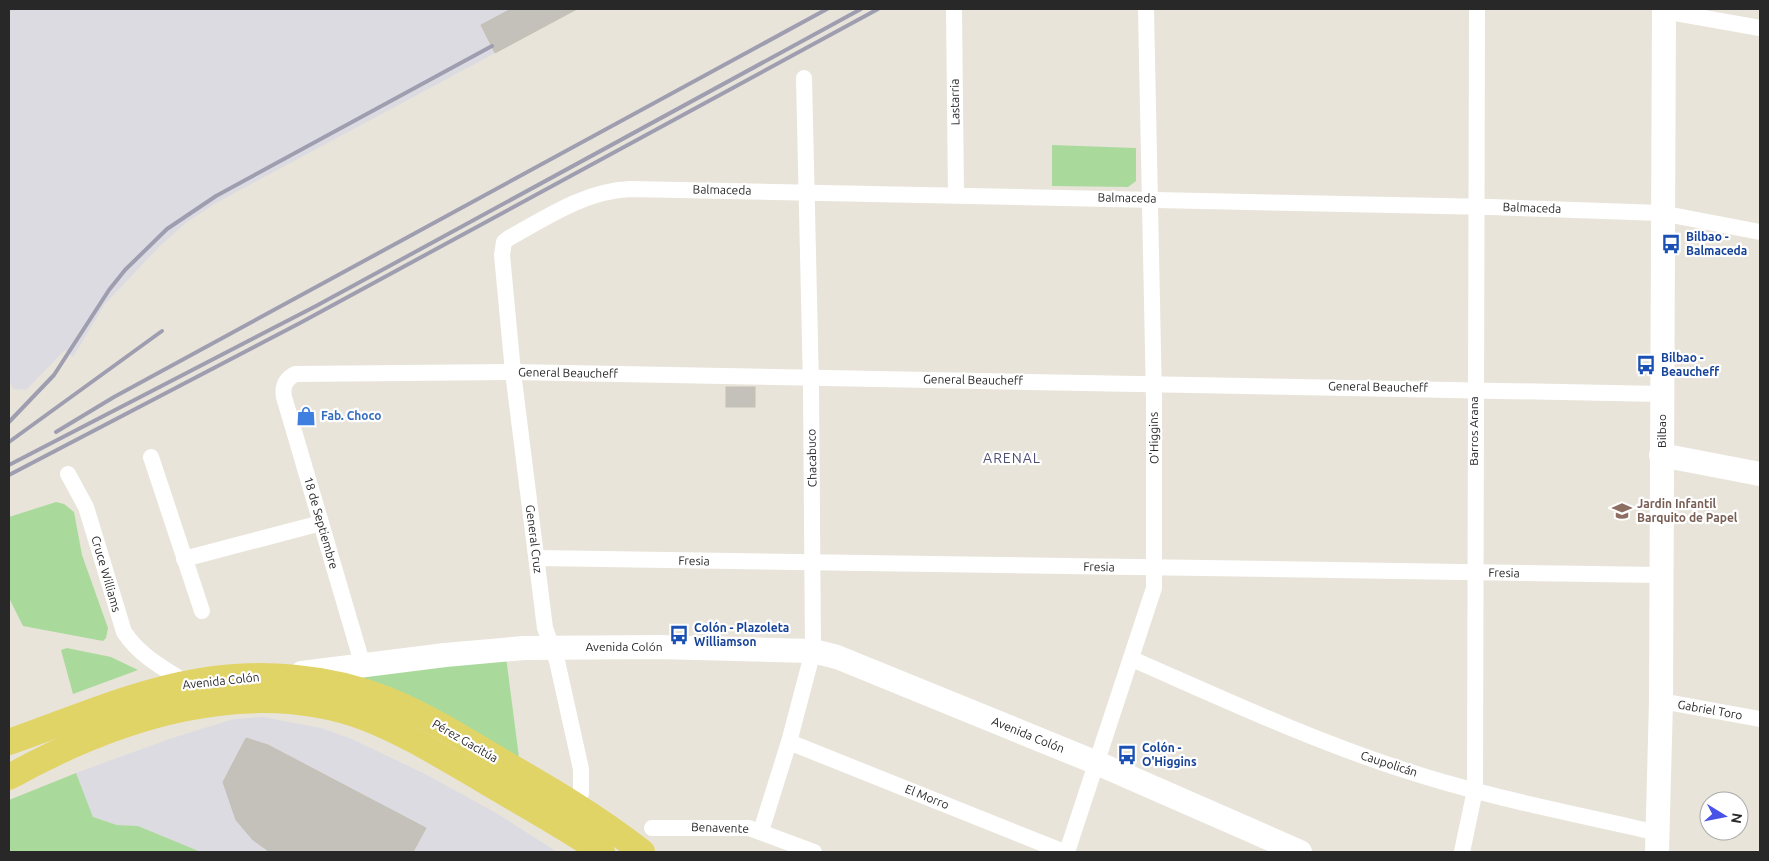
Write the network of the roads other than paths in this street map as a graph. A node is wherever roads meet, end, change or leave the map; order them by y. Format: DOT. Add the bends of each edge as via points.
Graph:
graph roads {
  1 [pos="954,9"];
  2 [pos="1146,9"];
  3 [pos="1477,9"];
  4 [pos="1664,10"];
  5 [pos="1760,28"];
  6 [pos="804,78"];
  7 [pos="807,192"];
  8 [pos="956,195"];
  9 [pos="1150,198"];
  10 [pos="1476,206"];
  11 [pos="1661,213"];
  12 [pos="1760,232"];
  13 [pos="504,242"];
  14 [pos="513,372"];
  15 [pos="811,378"];
  16 [pos="286,381"];
  17 [pos="1153,383"];
  18 [pos="1474,389"];
  19 [pos="1662,394"];
  20 [pos="1662,455"];
  21 [pos="151,457"];
  22 [pos="68,474"];
  23 [pos="1760,474"];
  24 [pos="321,523"];
  25 [pos="537,558"];
  26 [pos="184,559"];
  27 [pos="813,562"];
  28 [pos="1156,568"];
  29 [pos="1475,573"];
  30 [pos="1661,575"];
  31 [pos="202,611"];
  32 [pos="551,647"];
  33 [pos="813,651"];
  34 [pos="1132,659"];
  35 [pos="363,666"];
  36 [pos="268,676"];
  37 [pos="158,678"];
  38 [pos="1661,701"];
  39 [pos="226,702"];
  40 [pos="1760,719"];
  41 [pos="9,742"];
  42 [pos="790,742"];
  43 [pos="1097,763"];
  44 [pos="9,777"];
  45 [pos="1475,790"];
  46 [pos="577,805"];
  47 [pos="563,828"];
  48 [pos="652,828"];
  49 [pos="761,831"];
  50 [pos="1658,843"];
  51 [pos="602,852"];
  52 [pos="642,852"];
  53 [pos="814,852"];
  54 [pos="1065,852"];
  55 [pos="1300,852"];
  56 [pos="1462,852"];
  1 -- 8 [label="street, Lastarria"];
  2 -- 9 [label="street, O'Higgins"];
  3 -- 10 [label="street, Barros Arana"];
  4 -- 5 [label="street"];
  4 -- 11 [label="main road, Bilbao"];
  6 -- 7 [label="street, Chacabuco"];
  7 -- 8 [label="street, Balmaceda"];
  7 -- 13 [label="street, Balmaceda" via="620,190 571,204"];
  7 -- 15 [label="street, Chacabuco"];
  8 -- 9 [label="street, Balmaceda"];
  9 -- 10 [label="street, Balmaceda"];
  9 -- 17 [label="street, O'Higgins"];
  10 -- 11 [label="street, Balmaceda"];
  10 -- 18 [label="street, Barros Arana"];
  11 -- 12 [label="street, Balmaceda"];
  11 -- 19 [label="main road, Bilbao"];
  13 -- 14 [label="street, General Cruz" via="502,255"];
  14 -- 15 [label="street, General Beaucheff"];
  14 -- 16 [label="street, General Beaucheff" via="301,373"];
  14 -- 25 [label="street, General Cruz"];
  15 -- 17 [label="street, General Beaucheff"];
  15 -- 27 [label="street, Chacabuco"];
  16 -- 24 [label="street, 18 de Septiembre" via="284,397"];
  17 -- 18 [label="street, General Beaucheff"];
  17 -- 28 [label="street, O'Higgins"];
  18 -- 19 [label="street, General Beaucheff"];
  18 -- 29 [label="street, Barros Arana"];
  19 -- 20 [label="main road, Bilbao"];
  20 -- 23 [label="main road"];
  20 -- 30 [label="main road, Bilbao"];
  21 -- 26 [label="street"];
  22 -- 37 [label="street, Cruce Williams" via="86,507 120,624"];
  24 -- 26 [label="street"];
  24 -- 35 [label="street, 18 de Septiembre"];
  25 -- 27 [label="street, Fresia"];
  25 -- 32 [label="street, General Cruz" via="545,628"];
  26 -- 31 [label="street"];
  27 -- 28 [label="street, Fresia"];
  27 -- 33 [label="street, Chacabuco"];
  28 -- 29 [label="street, Fresia"];
  28 -- 34 [label="street, O'Higgins" via="1154,588"];
  29 -- 30 [label="street, Fresia"];
  29 -- 45 [label="street, Barros Arana"];
  30 -- 38 [label="main road, Bilbao"];
  32 -- 33 [label="main road, Avenida Colón"];
  32 -- 35 [label="main road, Avenida Colón" via="471,652"];
  32 -- 46 [label="street, General Cruz" via="581,763 582,786"];
  33 -- 42 [label="street, Chacabuco"];
  33 -- 43 [label="main road, Avenida Colón"];
  34 -- 43 [label="street, O'Higgins"];
  34 -- 45 [label="street, Caupolicán" via="1313,737 1403,770"];
  35 -- 36 [label="main road, Avenida Colón"];
  36 -- 37 [label="main road, Avenida Colón" via="187,684"];
  36 -- 46 [label="main road, Pérez Gacitúa" via="336,684 386,699"];
  37 -- 41 [label="main road, Avenida Colón" via="122,701"];
  38 -- 40 [label="street, Gabriel Toro"];
  38 -- 50 [label="main road, Bilbao"];
  39 -- 44 [label="main road, Avenida Colón" via="124,726 53,754"];
  39 -- 47 [label="main road, Pérez Gacitúa" via="298,702 365,718 403,734"];
  42 -- 49 [label="street, Chacabuco"];
  42 -- 54 [label="street, El Morro"];
  43 -- 54 [label="street, O'Higgins"];
  43 -- 55 [label="main road, Avenida Colón"];
  45 -- 50 [label="street, Caupolicán"];
  45 -- 56 [label="street, Barros Arana"];
  46 -- 47 [label="street, General Cruz"];
  46 -- 52 [label="main road, Pérez Gacitúa"];
  47 -- 51 [label="main road, Pérez Gacitúa"];
  48 -- 49 [label="street, Benavente" via="743,828"];
  49 -- 53 [label="street, Benavente"];
}
